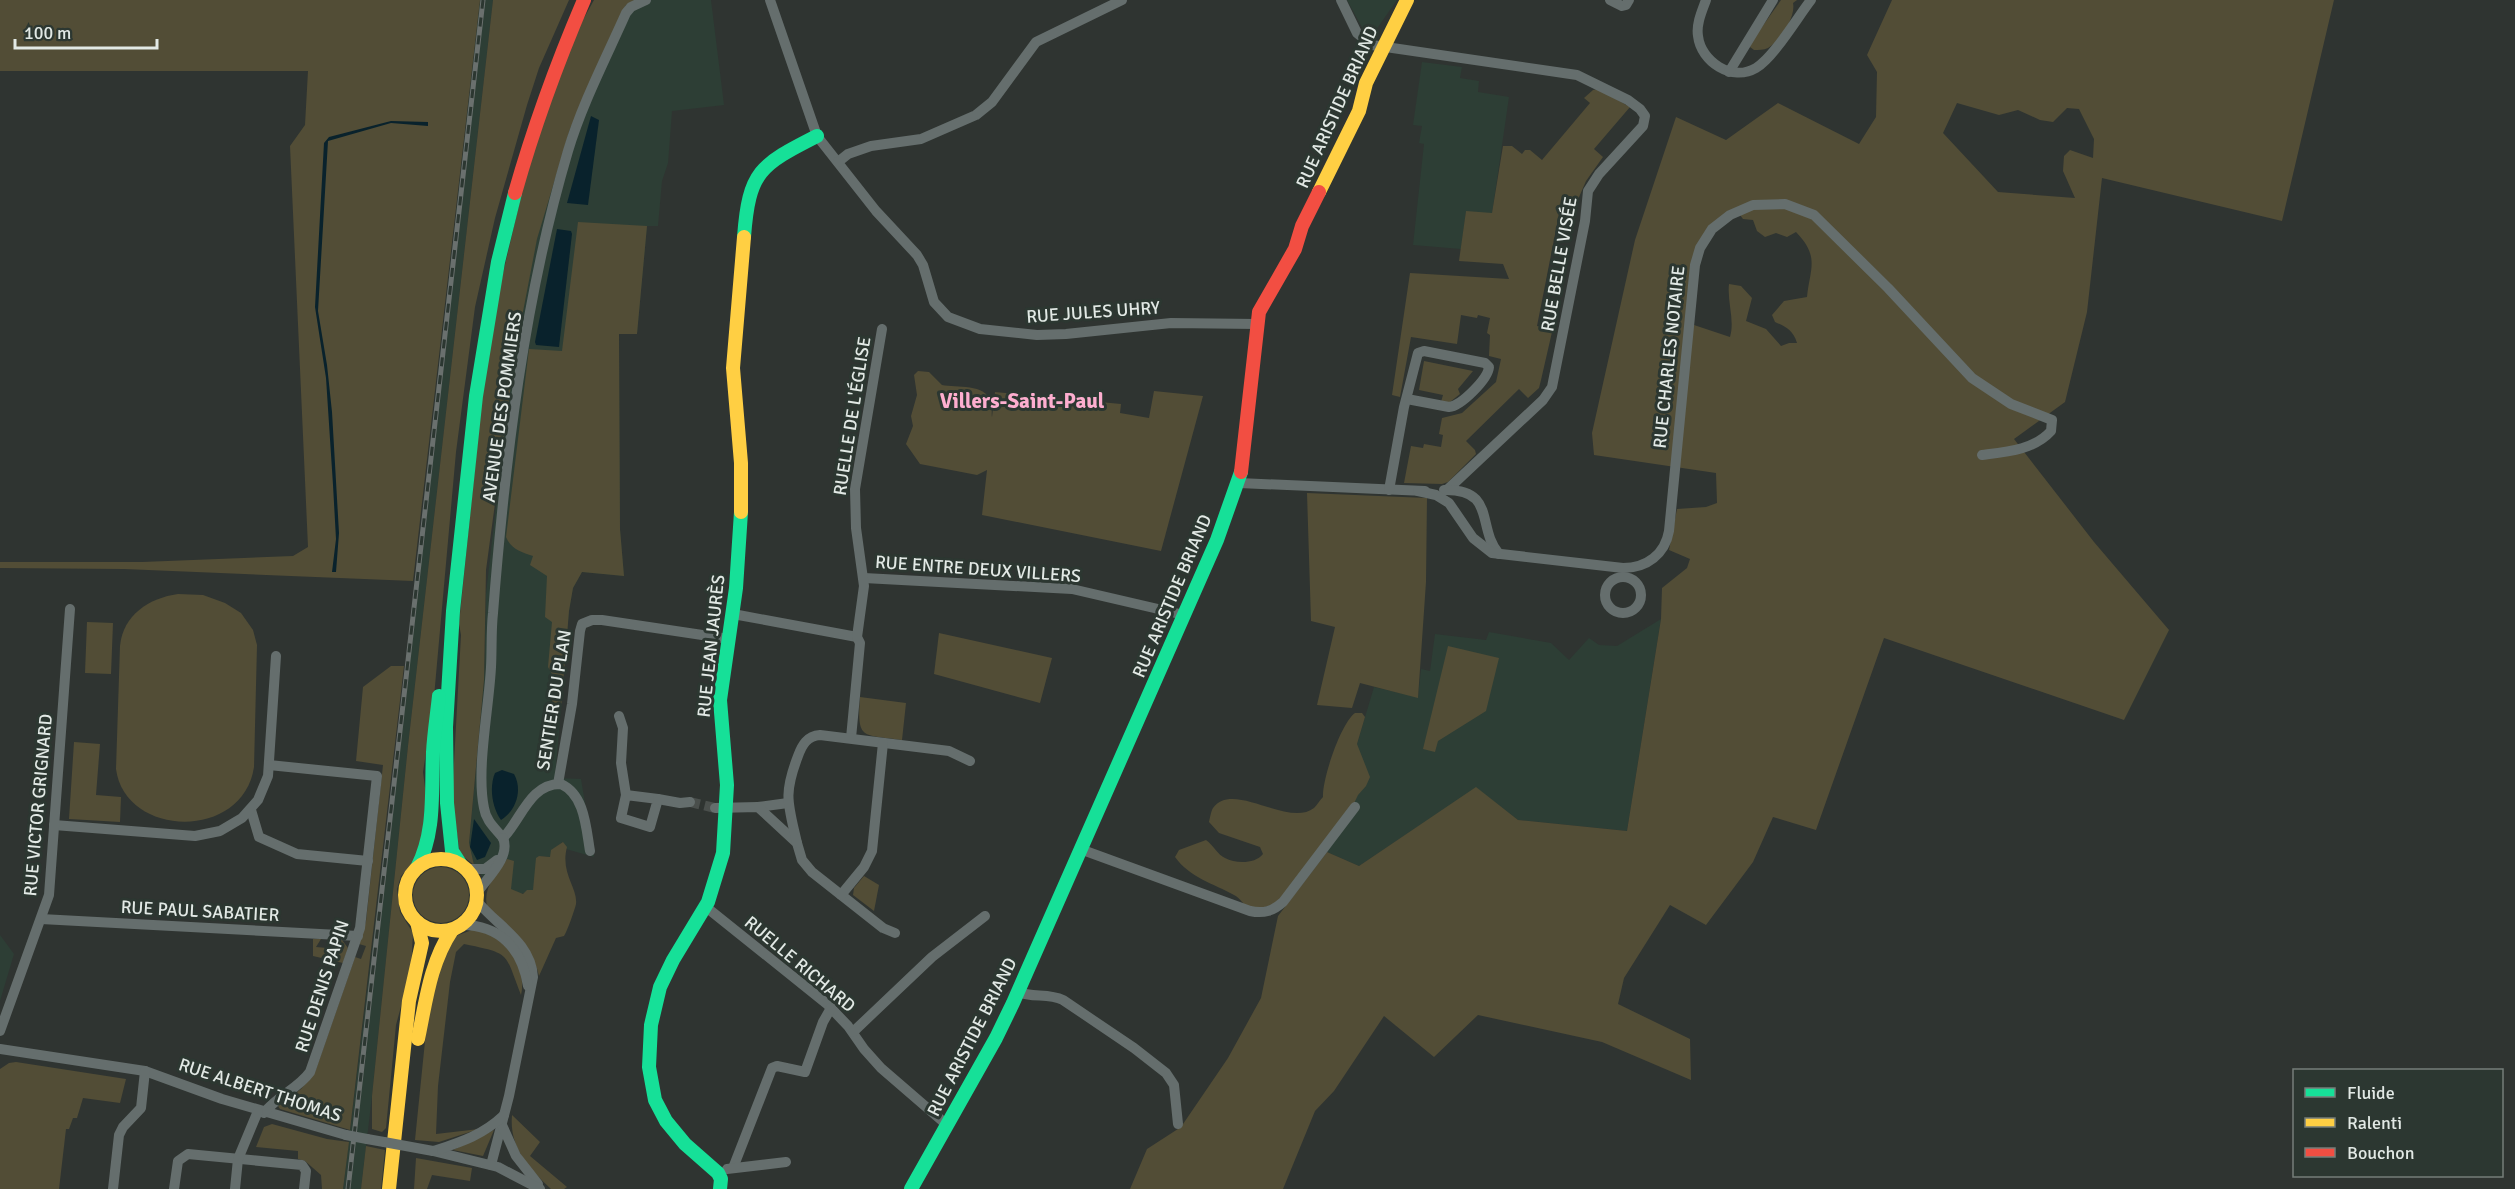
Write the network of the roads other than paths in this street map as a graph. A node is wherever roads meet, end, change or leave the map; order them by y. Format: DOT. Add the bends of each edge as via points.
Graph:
graph roads {
  1 [pos="584,0"];
  2 [pos="646,0"];
  3 [pos="770,0"];
  4 [pos="1122,0"];
  5 [pos="1341,0"];
  6 [pos="1407,0"];
  7 [pos="1610,0"];
  8 [pos="1629,0"];
  9 [pos="1706,0"];
  10 [pos="1773,0"];
  11 [pos="1811,0"];
  12 [pos="1383,48"];
  13 [pos="1729,72"];
  14 [pos="817,136"];
  15 [pos="838,162"];
  16 [pos="1257,324"];
  17 [pos="882,329"];
  18 [pos="1407,399"];
  19 [pos="1982,455"];
  20 [pos="1239,483"];
  21 [pos="1389,490"];
  22 [pos="1447,490"];
  23 [pos="1418,491"];
  24 [pos="1485,519"];
  25 [pos="1473,538"];
  26 [pos="1499,554"];
  27 [pos="864,578"];
  28 [pos="70,609"];
  29 [pos="733,614"];
  30 [pos="453,615"];
  31 [pos="1184,615"];
  32 [pos="857,637"];
  33 [pos="729,639"];
  34 [pos="276,656"];
  35 [pos="619,716"];
  36 [pos="851,738"];
  37 [pos="883,742"];
  38 [pos="970,761"];
  39 [pos="269,765"];
  40 [pos="558,784"];
  41 [pos="626,795"];
  42 [pos="658,799"];
  43 [pos="690,802"];
  44 [pos="788,803"];
  45 [pos="758,807"];
  46 [pos="1355,807"];
  47 [pos="721,808"];
  48 [pos="251,810"];
  49 [pos="54,825"];
  50 [pos="503,838"];
  51 [pos="797,843"];
  52 [pos="1080,849"];
  53 [pos="503,850"];
  54 [pos="590,851"];
  55 [pos="368,861"];
  56 [pos="464,867"];
  57 [pos="417,868"];
  58 [pos="841,895"];
  59 [pos="477,897"];
  60 [pos="705,907"];
  61 [pos="985,916"];
  62 [pos="41,919"];
  63 [pos="417,922"];
  64 [pos="457,928"];
  65 [pos="895,933"];
  66 [pos="358,936"];
  67 [pos="530,992"];
  68 [pos="1018,992"];
  69 [pos="831,1008"];
  70 [pos="0,1031"];
  71 [pos="853,1032"];
  72 [pos="0,1049"];
  73 [pos="145,1071"];
  74 [pos="261,1112"];
  75 [pos="505,1114"];
  76 [pos="1178,1124"];
  77 [pos="502,1125"];
  78 [pos="947,1125"];
  79 [pos="433,1151"];
  80 [pos="238,1159"];
  81 [pos="786,1162"];
  82 [pos="491,1165"];
  83 [pos="733,1168"];
  84 [pos="716,1170"];
  85 [pos="114,1189"];
  86 [pos="174,1189"];
  87 [pos="235,1189"];
  88 [pos="304,1189"];
  89 [pos="389,1189"];
  90 [pos="402,1189"];
  91 [pos="541,1189"];
  92 [pos="720,1189"];
  93 [pos="911,1189"];
  1 -- 30 [label="main road" via="542,101 513,190 498,255 480,363"];
  2 -- 50 [label="street, AVENUE DES POMMIERS" via="626,13 572,137 535,289 497,570 482,779 485,813"];
  3 -- 14 [label="street, RUE JULES UHRY"];
  4 -- 15 [label="street" via="1036,42 992,102 976,115 921,139 871,146"];
  5 -- 12 [label="street" via="1360,37"];
  6 -- 12 [label="main road, RUE ARISTIDE BRIAND"];
  7 -- 8 [label="street" via="1622,6"];
  9 -- 13 [label="street" via="1698,26 1699,42 1712,62"];
  10 -- 13 [label="street"];
  11 -- 13 [label="street" via="1761,64 1742,72"];
  12 -- 16 [label="main road, RUE ARISTIDE BRIAND" via="1364,88 1359,111 1302,226 1295,249 1262,306"];
  12 -- 22 [label="street, RUE BELLE VISÉE" via="1576,75 1628,100 1646,116 1643,126 1588,191 1552,387"];
  14 -- 15 [label="street, RUE JULES UHRY"];
  14 -- 29 [label="main road, RUE JEAN JAURÈS" via="766,164 747,201 734,361 741,477"];
  15 -- 16 [label="street, RUE JULES UHRY" via="920,260 938,308 962,324 989,331 1047,335 1171,323"];
  16 -- 20 [label="main road, RUE ARISTIDE BRIAND" via="1247,441"];
  17 -- 27 [label="street, RUELLE DE L'ÉGLISE" via="855,489"];
  18 -- 18 [label="street" via="1456,406 1486,376 1489,367 1485,363 1420,352"];
  18 -- 21 [label="street"];
  19 -- 26 [label="street, RUE CHARLES NOTAIRE" via="2032,444 2051,431 2052,420 2011,404 1972,378 1814,215 1785,204 1745,207 1712,229 1697,256 1668,537 1656,557 1628,573"];
  20 -- 21 [label="street, RUE CHARLES NOTAIRE"];
  20 -- 31 [label="main road, RUE ARISTIDE BRIAND"];
  21 -- 23 [label="street, RUE CHARLES NOTAIRE"];
  22 -- 23 [label="street, RUE CHARLES NOTAIRE"];
  22 -- 24 [label="street, RUE CHARLES NOTAIRE" via="1474,497"];
  23 -- 25 [label="street, RUE CHARLES NOTAIRE" via="1449,503"];
  24 -- 25 [label="street"];
  24 -- 26 [label="street, RUE CHARLES NOTAIRE"];
  25 -- 26 [label="street, RUE CHARLES NOTAIRE" via="1487,551"];
  27 -- 31 [label="street, RUE ENTRE DEUX VILLERS" via="1072,589"];
  27 -- 32 [label="street, RUE ENTRE DEUX VILLERS"];
  28 -- 49 [label="street, RUE VICTOR GRIGNARD"];
  29 -- 32 [label="street"];
  29 -- 33 [label="main road, RUE JEAN JAURÈS"];
  30 -- 56 [label="main road" via="448,827 452,851"];
  30 -- 57 [label="main road" via="436,727 430,835"];
  31 -- 52 [label="main road, RUE ARISTIDE BRIAND"];
  32 -- 36 [label="street, RUE ENTRE DEUX VILLERS" via="860,643"];
  33 -- 40 [label="street, SENTIER DU PLAN" via="602,620 585,622 579,631"];
  33 -- 47 [label="main road, RUE JEAN JAURÈS" via="720,700 726,765"];
  34 -- 39 [label="street"];
  35 -- 41 [label="street"];
  36 -- 37 [label="street"];
  36 -- 44 [label="street" via="820,735 806,741 789,778"];
  37 -- 38 [label="street" via="954,752"];
  37 -- 58 [label="street" via="872,851"];
  39 -- 48 [label="street" via="264,789"];
  39 -- 55 [label="street, RUE DENIS PAPIN" via="377,776"];
  40 -- 50 [label="street" via="528,802"];
  40 -- 54 [label="street" via="568,788 580,805"];
  41 -- 42 [label="street"];
  41 -- 42 [label="street" via="621,818 650,827"];
  42 -- 43 [label="street"];
  44 -- 45 [label="street"];
  44 -- 51 [label="street"];
  45 -- 47 [label="street"];
  45 -- 51 [label="street"];
  46 -- 52 [label="street" via="1283,902 1263,913"];
  47 -- 60 [label="main road, RUE JEAN JAURÈS" via="722,859"];
  48 -- 49 [label="street" via="226,828 201,835"];
  48 -- 55 [label="street" via="259,837 286,850"];
  49 -- 62 [label="street, RUE VICTOR GRIGNARD" via="51,881"];
  50 -- 53 [label="street"];
  51 -- 58 [label="street" via="807,868"];
  52 -- 68 [label="main road, RUE ARISTIDE BRIAND"];
  53 -- 56 [label="street" via="490,868 475,871"];
  53 -- 59 [label="street" via="495,872"];
  55 -- 66 [label="street, RUE DENIS PAPIN"];
  56 -- 57 [label="main road" via="439,859"];
  56 -- 59 [label="main road" via="474,880"];
  57 -- 63 [label="main road" via="408,879 405,893 407,907"];
  58 -- 65 [label="street" via="882,928"];
  59 -- 64 [label="main road" via="472,915"];
  59 -- 67 [label="street" via="525,951 533,972"];
  60 -- 69 [label="street, RUELLE RICHARD"];
  60 -- 84 [label="main road, RUE JEAN JAURÈS" via="660,987 651,1025 649,1067 653,1093 663,1116 681,1140"];
  61 -- 71 [label="street" via="932,957"];
  62 -- 66 [label="street, RUE PAUL SABATIER"];
  62 -- 70 [label="street, RUE VICTOR GRIGNARD"];
  63 -- 64 [label="main road" via="433,931"];
  63 -- 89 [label="main road" via="422,943 409,1001"];
  64 -- 67 [label="street" via="491,929 510,945 523,965"];
  64 -- 90 [label="main road" via="443,942 434,966 418,1039"];
  66 -- 74 [label="street, RUE DENIS PAPIN" via="312,1068 300,1083"];
  67 -- 75 [label="street"];
  68 -- 76 [label="street" via="1063,1000 1161,1068 1174,1085"];
  68 -- 78 [label="main road, RUE ARISTIDE BRIAND"];
  69 -- 71 [label="street, RUELLE RICHARD"];
  69 -- 83 [label="street" via="822,1022 805,1072 772,1068"];
  71 -- 78 [label="street, RUELLE RICHARD" via="881,1068"];
  72 -- 73 [label="street, RUE ALBERT THOMAS"];
  73 -- 74 [label="street, RUE ALBERT THOMAS"];
  73 -- 85 [label="street" via="141,1108 120,1135"];
  74 -- 79 [label="street, RUE ALBERT THOMAS, bridge" via="346,1135"];
  74 -- 80 [label="street"];
  75 -- 77 [label="street"];
  75 -- 79 [label="street" via="470,1139"];
  77 -- 82 [label="street"];
  77 -- 91 [label="street" via="516,1156"];
  78 -- 93 [label="main road, RUE ARISTIDE BRIAND"];
  79 -- 82 [label="street, RUE ALBERT THOMAS"];
  80 -- 86 [label="street" via="185,1155 178,1161"];
  80 -- 87 [label="street"];
  80 -- 88 [label="street" via="305,1167"];
  81 -- 83 [label="street"];
  82 -- 91 [label="street, RUE ALBERT THOMAS"];
  83 -- 84 [label="street"];
  84 -- 92 [label="main road" via="721,1179"];
}
